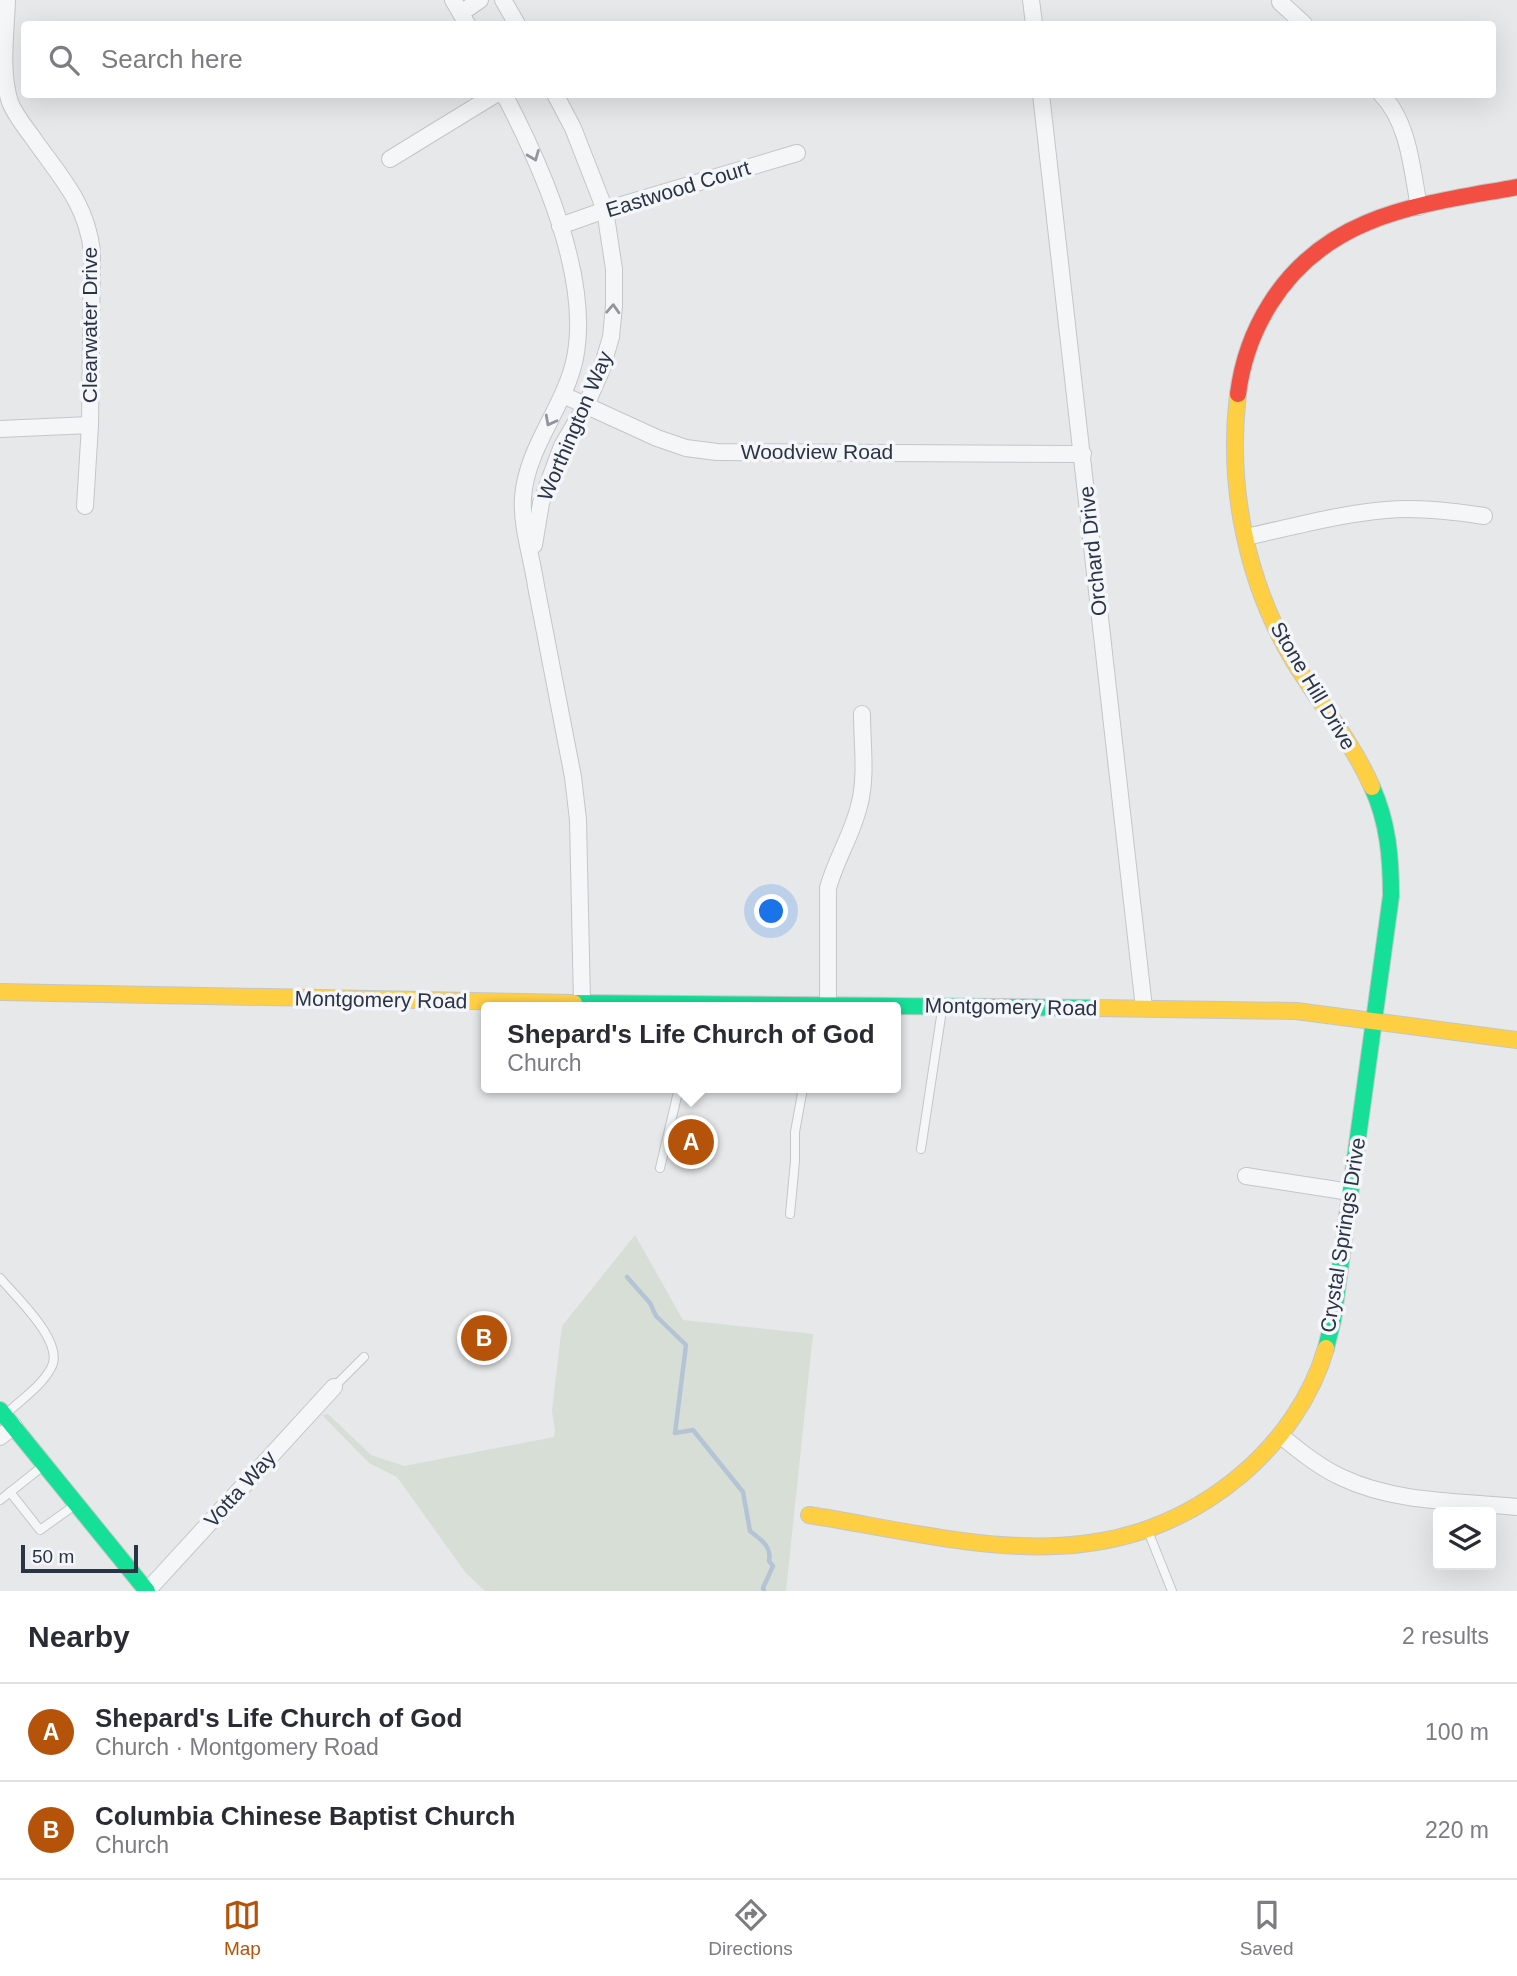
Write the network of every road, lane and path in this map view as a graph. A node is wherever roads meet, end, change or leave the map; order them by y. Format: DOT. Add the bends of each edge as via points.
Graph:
graph roads {
  1 [pos="7,0"];
  2 [pos="480,0"];
  3 [pos="503,0"];
  4 [pos="1031,0"];
  5 [pos="1280,2"];
  6 [pos="460,12"];
  7 [pos="515,21"];
  8 [pos="1034,21"];
  9 [pos="1301,21"];
  10 [pos="489,98"];
  11 [pos="507,98"];
  12 [pos="557,98"];
  13 [pos="1041,98"];
  14 [pos="1384,98"];
  15 [pos="797,153"];
  16 [pos="390,159"];
  17 [pos="1517,187"];
  18 [pos="1419,207"];
  19 [pos="605,211"];
  20 [pos="560,226"];
  21 [pos="563,395"];
  22 [pos="586,405"];
  23 [pos="90,425"];
  24 [pos="0,429"];
  25 [pos="1083,454"];
  26 [pos="85,506"];
  27 [pos="1484,516"];
  28 [pos="1246,537"];
  29 [pos="533,558"];
  30 [pos="862,714"];
  31 [pos="0,992"];
  32 [pos="582,1002"];
  33 [pos="828,1002"];
  34 [pos="901,1006"];
  35 [pos="942,1006"];
  36 [pos="1144,1008"];
  37 [pos="1376,1020"];
  38 [pos="1517,1040"];
  39 [pos="678,1093"];
  40 [pos="802,1093"];
  41 [pos="921,1149"];
  42 [pos="660,1168"];
  43 [pos="1246,1176"];
  44 [pos="1350,1192"];
  45 [pos="790,1214"];
  46 [pos="0,1278"];
  47 [pos="364,1357"];
  48 [pos="334,1387"];
  49 [pos="6,1417"];
  50 [pos="1281,1436"];
  51 [pos="0,1437"];
  52 [pos="45,1465"];
  53 [pos="10,1492"];
  54 [pos="0,1500"];
  55 [pos="77,1504"];
  56 [pos="1517,1507"];
  57 [pos="809,1515"];
  58 [pos="1148,1531"];
  59 [pos="147,1591"];
  60 [pos="1172,1591"];
  1 -- 23 [label="street, Clearwater Drive" via="10,102 77,201 89,229"];
  2 -- 6 [label="street"];
  3 -- 7 [label="street"];
  4 -- 8 [label="street"];
  5 -- 9 [label="street"];
  10 -- 16 [label="street"];
  11 -- 20 [label="street, Worthington Way, one-way"];
  12 -- 19 [label="street, Worthington Way"];
  13 -- 25 [label="street, Orchard Drive"];
  14 -- 18 [label="street" via="1406,141"];
  15 -- 19 [label="street, Eastwood Court"];
  17 -- 18 [label="street, Stone Hill Drive"];
  18 -- 28 [label="street, Stone Hill Drive" via="1378,217 1325,245 1299,266 1257,325 1235,399 1236,486"];
  19 -- 20 [label="street, Eastwood Court"];
  22 -- 19 [label="street, Worthington Way, one-way" via="611,337 614,269"];
  20 -- 21 [label="street, Worthington Way" via="578,332"];
  21 -- 22 [label="street, Woodview Road"];
  21 -- 29 [label="street, Worthington Way, one-way" via="540,438 523,495 523,519"];
  22 -- 25 [label="street, Woodview Road" via="657,438 717,452"];
  22 -- 29 [label="street, Worthington Way" via="562,446 541,503"];
  23 -- 24 [label="street"];
  23 -- 26 [label="street, Clearwater Drive"];
  25 -- 36 [label="street, Orchard Drive"];
  27 -- 28 [label="street" via="1447,510 1387,510"];
  28 -- 37 [label="street, Stone Hill Drive" via="1259,585 1282,638 1362,766 1386,826 1391,896"];
  29 -- 32 [label="street, Worthington Way" via="578,820"];
  30 -- 33 [label="street" via="860,805 828,888"];
  31 -- 32 [label="street, Montgomery Road"];
  34 -- 35 [label="street, Montgomery Road"];
  35 -- 36 [label="street, Montgomery Road"];
  35 -- 41 [label="lane"];
  36 -- 37 [label="street, Montgomery Road" via="1296,1011"];
  37 -- 38 [label="street, Montgomery Road"];
  37 -- 44 [label="street, Crystal Springs Drive"];
  39 -- 42 [label="lane"];
  40 -- 45 [label="lane" via="794,1132"];
  43 -- 44 [label="street"];
  44 -- 50 [label="street, Crystal Springs Drive" via="1324,1356"];
  46 -- 49 [label="lane" via="50,1338 54,1356 43,1380"];
  47 -- 48 [label="lane"];
  48 -- 59 [label="street, Votta Way"];
  49 -- 51 [label="street"];
  49 -- 52 [label="street"];
  50 -- 56 [label="street" via="1316,1463 1373,1490"];
  50 -- 58 [label="street, Crystal Springs Drive" via="1245,1474 1214,1497"];
  52 -- 53 [label="lane"];
  52 -- 55 [label="street"];
  53 -- 54 [label="lane"];
  53 -- 55 [label="lane" via="40,1531"];
  55 -- 59 [label="street"];
  57 -- 58 [label="street, Crystal Springs Drive" via="1034,1547 1087,1546"];
  58 -- 60 [label="lane"];
}
